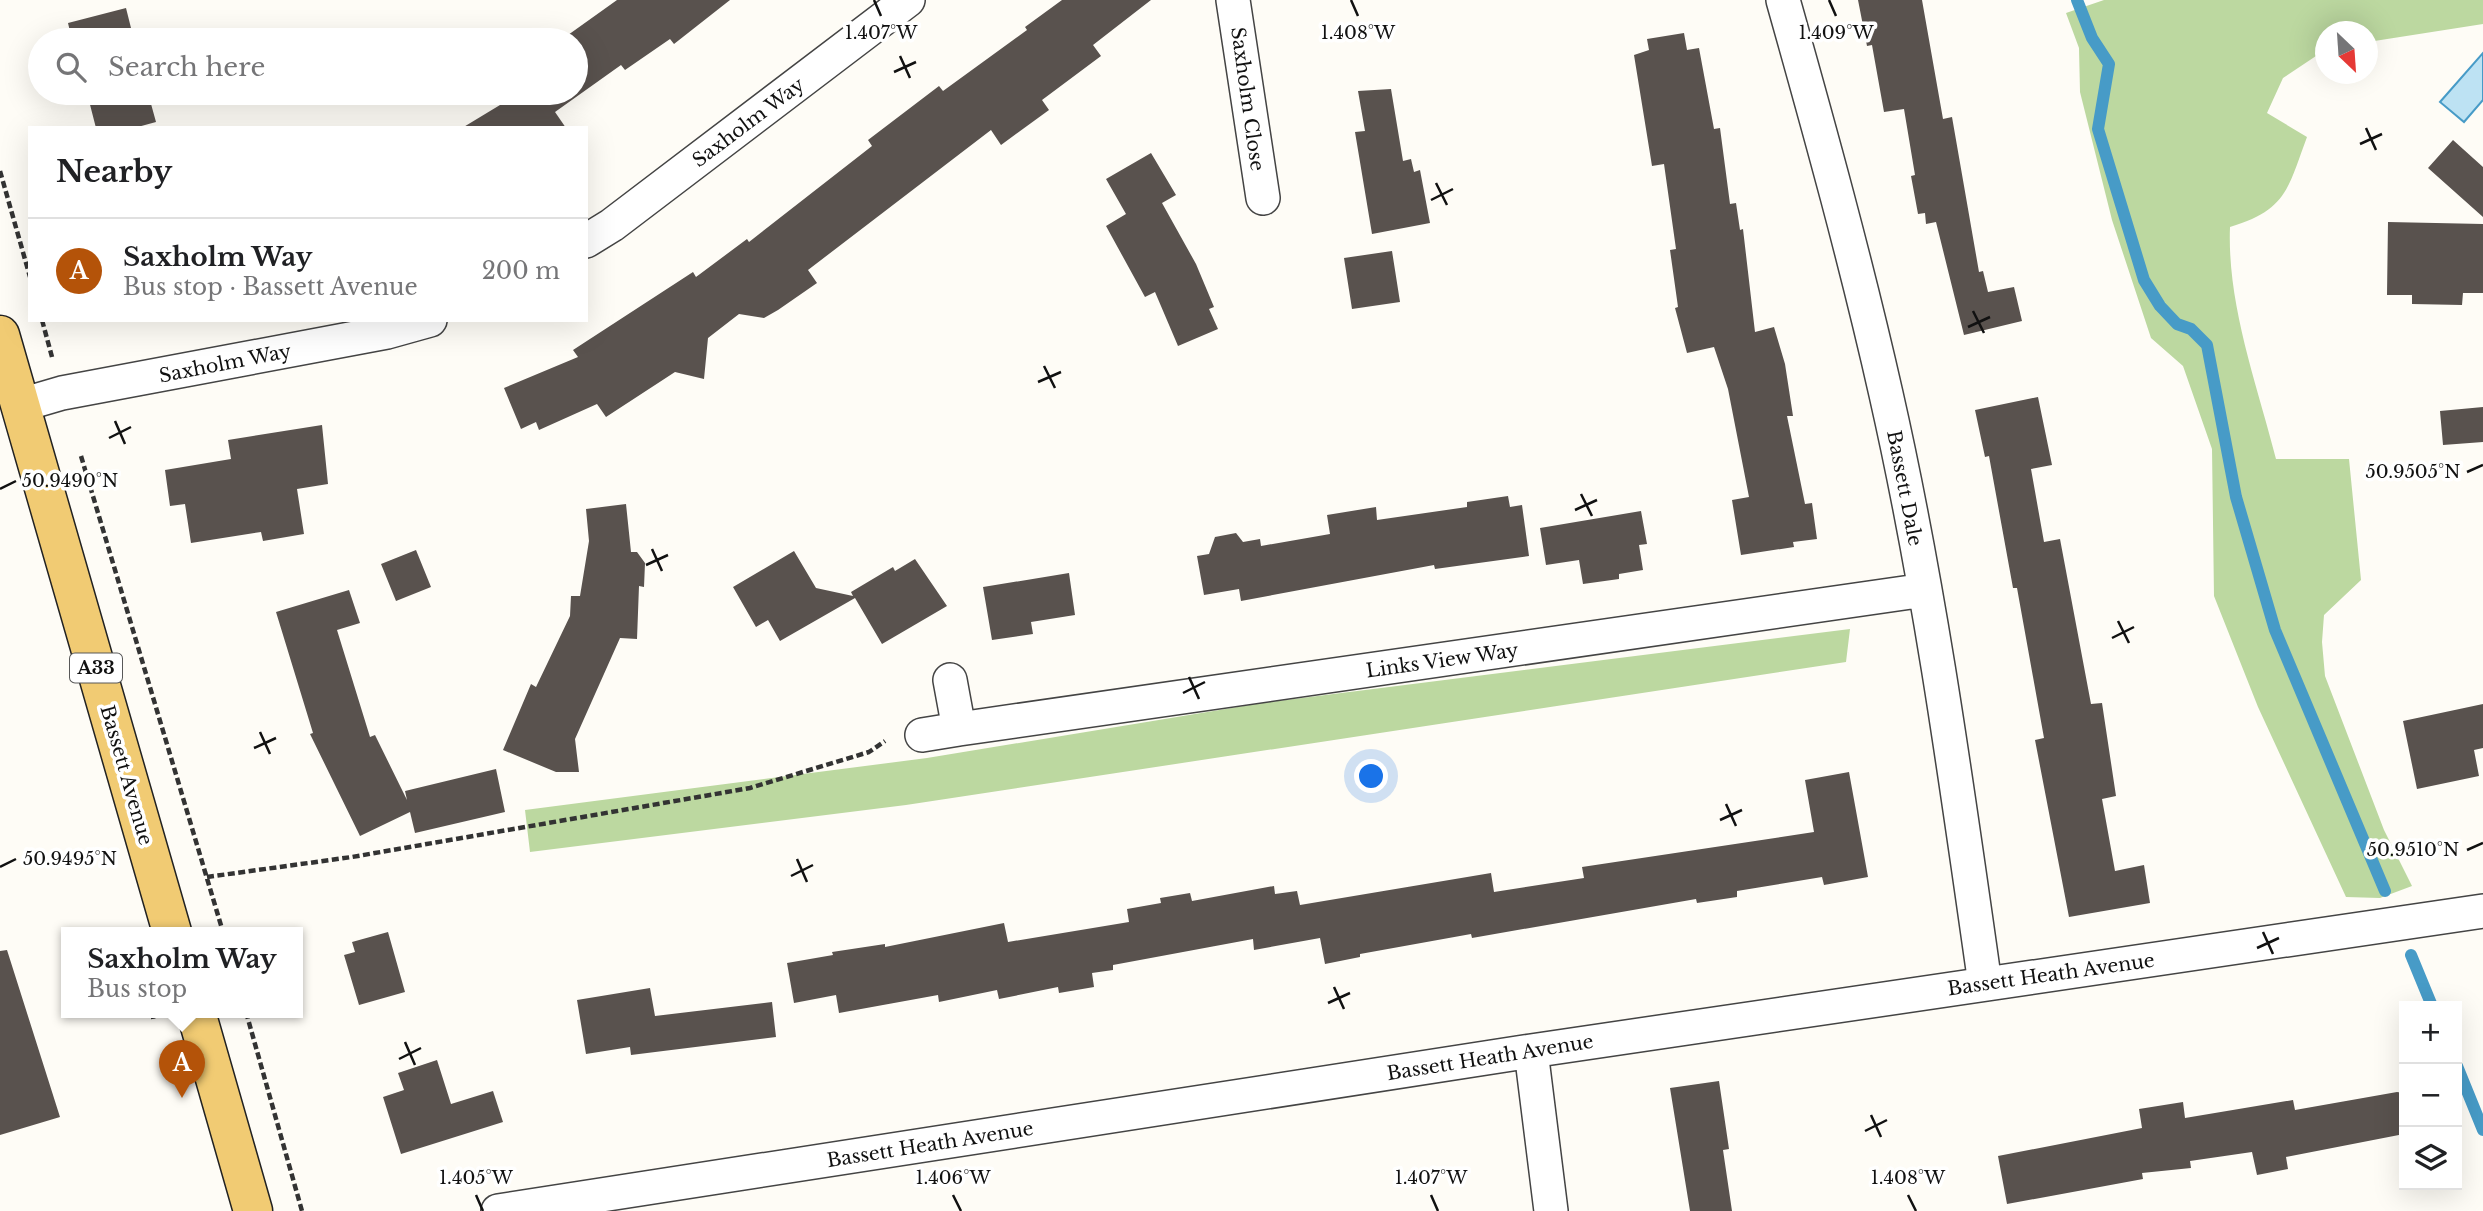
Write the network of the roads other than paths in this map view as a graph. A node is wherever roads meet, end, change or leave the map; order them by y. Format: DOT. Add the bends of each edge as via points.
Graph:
graph roads {
  1 [pos="908,0"];
  2 [pos="1233,0"];
  3 [pos="1783,0"];
  4 [pos="1263,198"];
  5 [pos="588,240"];
  6 [pos="423,322"];
  7 [pos="0,335"];
  8 [pos="20,405"];
  9 [pos="1925,590"];
  10 [pos="950,680"];
  11 [pos="959,729"];
  12 [pos="922,734"];
  13 [pos="2483,911"];
  14 [pos="172,927"];
  15 [pos="1985,984"];
  16 [pos="198,1018"];
  17 [pos="1531,1051"];
  18 [pos="253,1211"];
  19 [pos="498,1211"];
  20 [pos="1552,1211"];
  1 -- 5 [label="street, Saxholm Way"];
  2 -- 4 [label="street, Saxholm Close"];
  3 -- 9 [label="street, Bassett Dale" via="1840,201"];
  6 -- 8 [label="street, Saxholm Way"];
  7 -- 8 [label="main road, Bassett Avenue / A33"];
  8 -- 14 [label="main road, Bassett Avenue / A33"];
  9 -- 11 [label="street, Links View Way"];
  9 -- 15 [label="street, Bassett Dale"];
  10 -- 11 [label="street"];
  11 -- 12 [label="street, Links View Way"];
  13 -- 15 [label="street, Bassett Heath Avenue"];
  15 -- 17 [label="street, Bassett Heath Avenue"];
  16 -- 18 [label="main road"];
  17 -- 19 [label="street, Bassett Heath Avenue"];
  17 -- 20 [label="street"];
}
